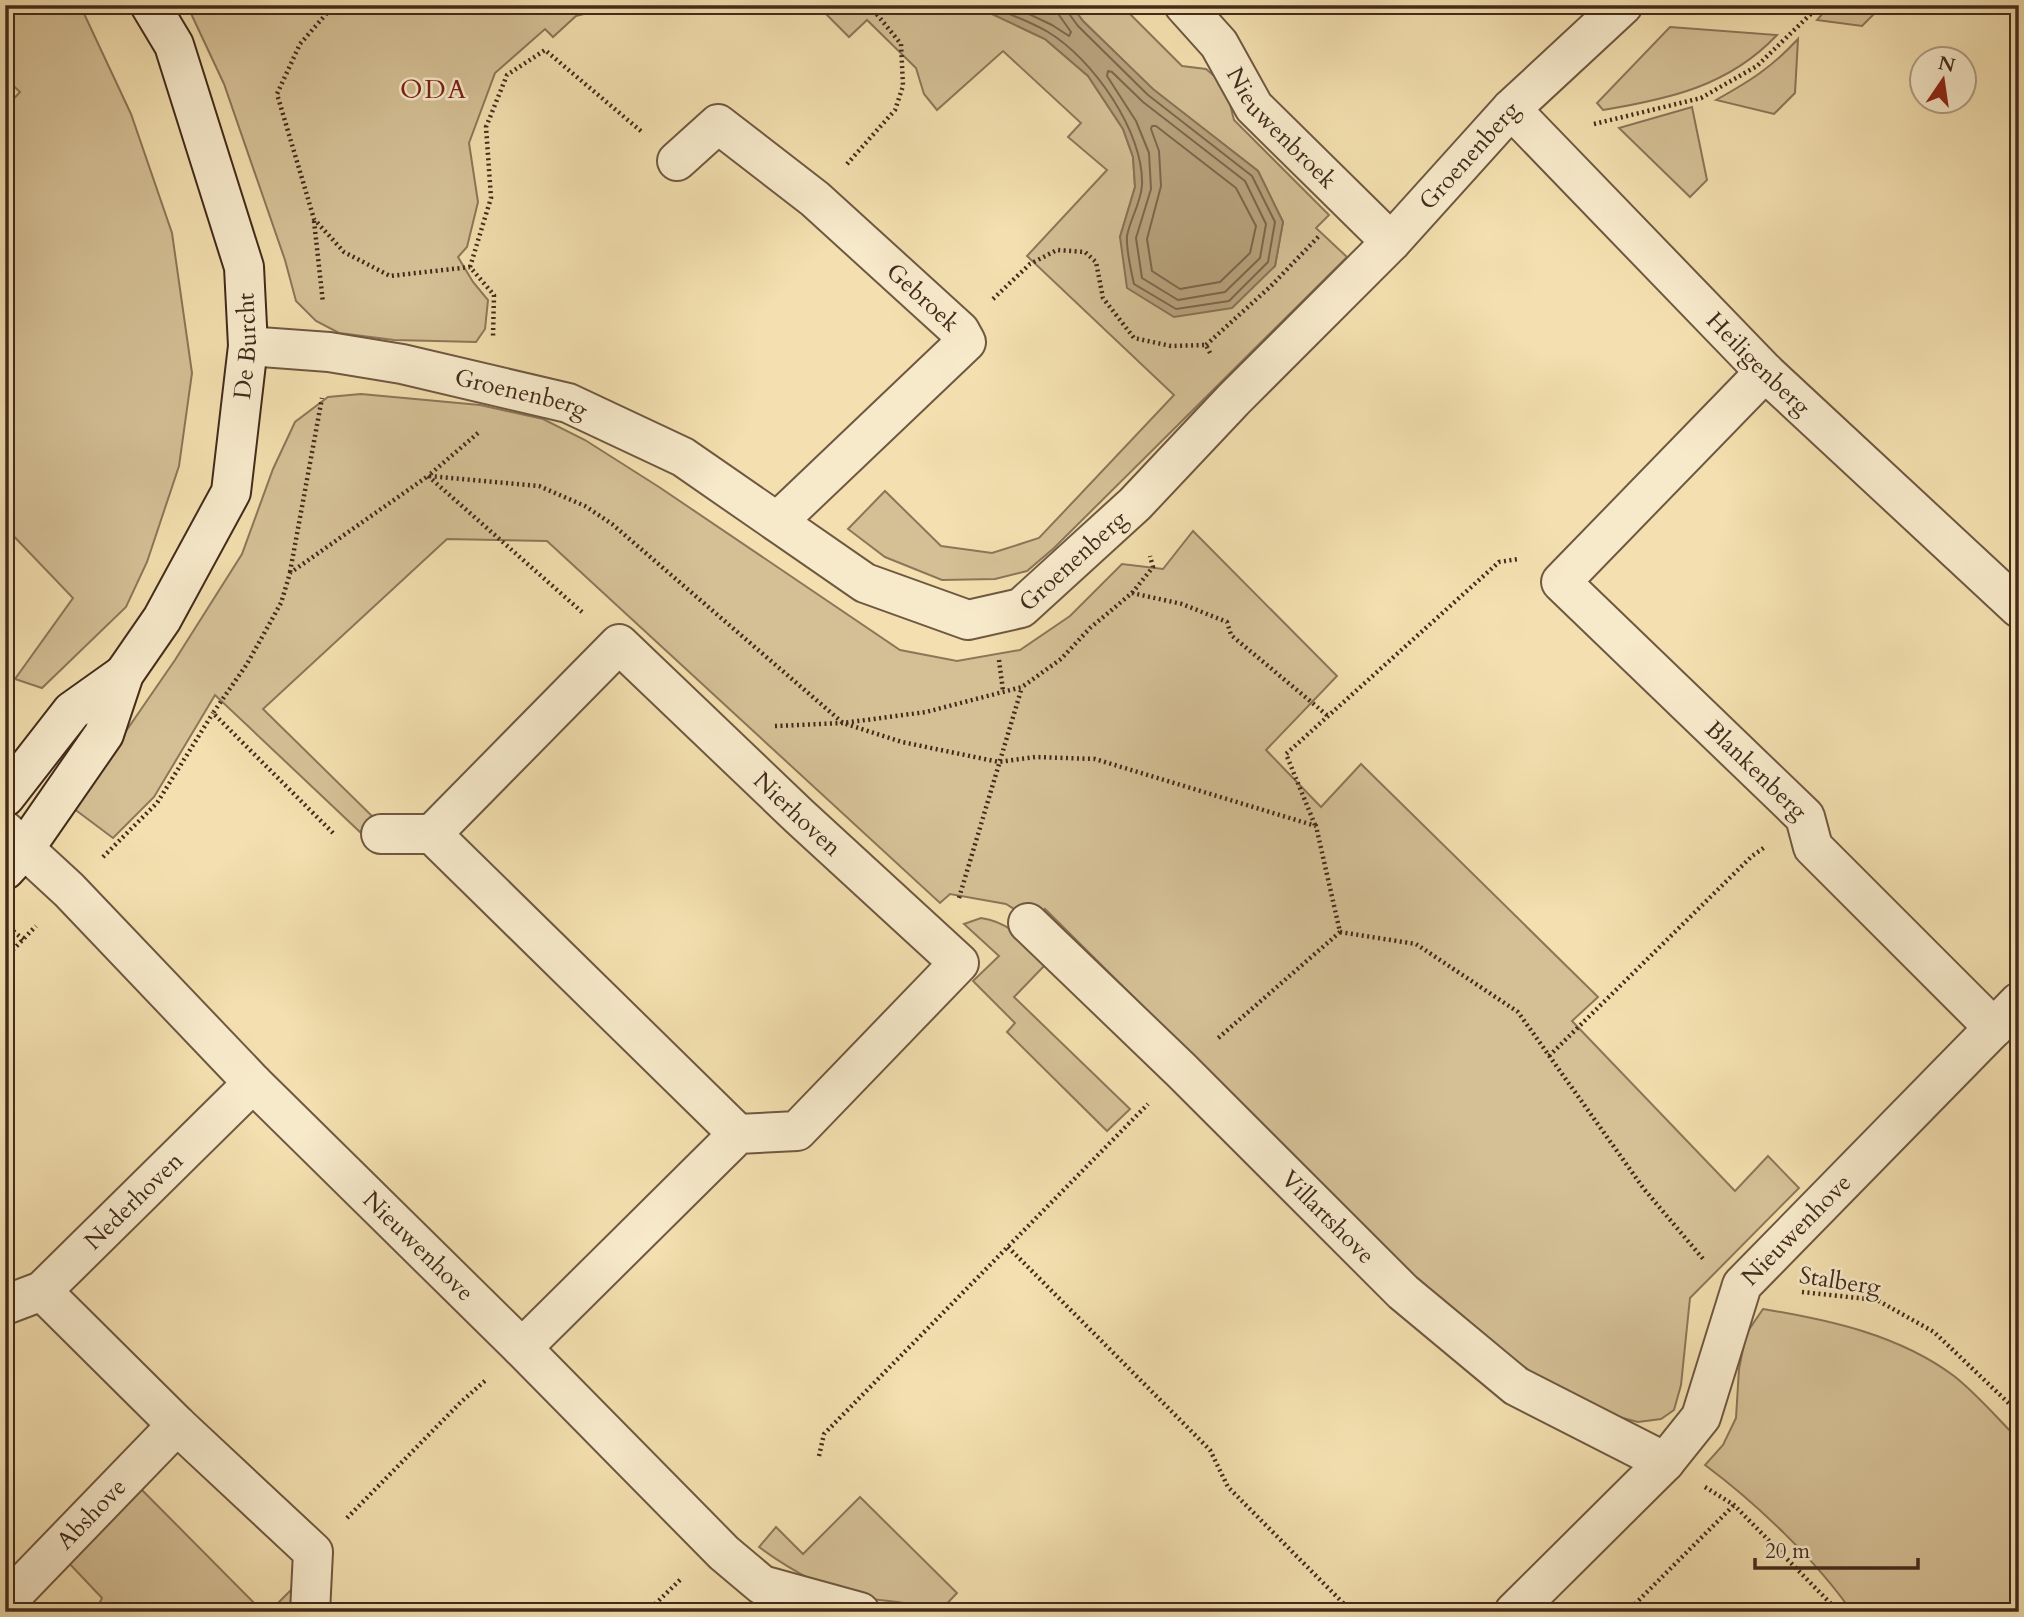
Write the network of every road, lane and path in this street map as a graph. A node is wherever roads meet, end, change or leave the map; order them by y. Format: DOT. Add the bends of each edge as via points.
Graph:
graph roads {
  1 [pos="150,5"];
  2 [pos="322,5"];
  3 [pos="334,5"];
  4 [pos="874,5"];
  5 [pos="1184,5"];
  6 [pos="1623,5"];
  7 [pos="1820,5"];
  8 [pos="325,16"];
  9 [pos="1511,109"];
  10 [pos="1539,138"];
  11 [pos="677,161"];
  12 [pos="815,199"];
  13 [pos="1350,202"];
  14 [pos="1391,242"];
  15 [pos="470,267"];
  16 [pos="960,331"];
  17 [pos="1206,345"];
  18 [pos="248,346"];
  19 [pos="1765,372"];
  20 [pos="491,385"];
  21 [pos="1233,400"];
  22 [pos="777,522"];
  23 [pos="1561,582"];
  24 [pos="2019,607"];
  25 [pos="619,644"];
  26 [pos="124,674"];
  27 [pos="1022,687"];
  28 [pos="213,713"];
  29 [pos="1328,716"];
  30 [pos="707,728"];
  31 [pos="5,797"];
  32 [pos="1805,817"];
  33 [pos="1316,826"];
  34 [pos="381,834"];
  35 [pos="432,834"];
  36 [pos="12,850"];
  37 [pos="69,890"];
  38 [pos="5,923"];
  39 [pos="1028,923"];
  40 [pos="1340,932"];
  41 [pos="24,940"];
  42 [pos="5,958"];
  43 [pos="959,963"];
  44 [pos="2007,1015"];
  45 [pos="1549,1056"];
  46 [pos="253,1083"];
  47 [pos="738,1133"];
  48 [pos="1008,1247"];
  49 [pos="1742,1285"];
  50 [pos="42,1291"];
  51 [pos="5,1305"];
  52 [pos="522,1348"];
  53 [pos="2019,1413"];
  54 [pos="177,1425"];
  55 [pos="1665,1462"];
  56 [pos="1734,1505"];
  57 [pos="313,1552"];
  58 [pos="5,1603"];
  59 [pos="310,1612"];
  60 [pos="860,1612"];
  61 [pos="1352,1612"];
  62 [pos="1514,1612"];
  63 [pos="1627,1612"];
  64 [pos="1839,1612"];
  1 -- 18 [label="street, De Burcht" via="174,45 244,267"];
  2 -- 8 [label="path"];
  3 -- 8 [label="path"];
  4 -- 12 [label="path" via="901,44 903,86 895,110"];
  5 -- 13 [label="street, Nieuwenbroek" via="1219,44 1254,107"];
  6 -- 9 [label="street, Groenenberg"];
  7 -- 10 [label="path" via="1757,66 1701,98"];
  8 -- 15 [label="path" via="300,44 277,94 314,219 344,252 390,276"];
  9 -- 10 [label="street, Heiligenberg"];
  9 -- 14 [label="street, Groenenberg"];
  10 -- 19 [label="street, Heiligenberg"];
  11 -- 12 [label="street, Gebroek" via="718,124"];
  11 -- 15 [label="path" via="545,50 507,75 486,127 491,198"];
  12 -- 16 [label="street, Gebroek"];
  13 -- 14 [label="street, Nieuwenbroek"];
  13 -- 17 [label="path" via="1271,286"];
  14 -- 21 [label="street, Groenenberg"];
  15 -- 20 [label="path" via="495,295"];
  16 -- 17 [label="path" via="1030,264 1058,250 1085,252 1096,262 1103,298 1134,338 1171,346"];
  16 -- 22 [label="street, Gebroek" via="966,342"];
  17 -- 21 [label="path"];
  18 -- 20 [label="street, Groenenberg" via="329,352"];
  18 -- 26 [label="street, De Burcht" via="231,492 162,618"];
  19 -- 23 [label="street"];
  19 -- 24 [label="street, Heiligenberg"];
  20 -- 22 [label="street, Groenenberg" via="568,402 684,457"];
  20 -- 25 [label="path" via="484,428 428,476"];
  21 -- 22 [label="street, Groenenberg" via="1135,504 1021,608 968,620 864,583"];
  23 -- 29 [label="path" via="1524,558 1499,562"];
  23 -- 32 [label="street, Blankenberg"];
  25 -- 30 [label="street, Nierhoven"];
  25 -- 35 [label="street"];
  26 -- 31 [label="street, De Burcht" via="72,711"];
  26 -- 36 [label="street, De Burcht" via="104,734"];
  27 -- 29 [label="path" via="1061,659 1132,593 1182,604 1227,622 1231,635"];
  27 -- 30 [label="path" via="926,712 843,723"];
  27 -- 43 [label="path" via="951,927"];
  28 -- 37 [label="path" via="157,803"];
  29 -- 33 [label="path" via="1286,754"];
  30 -- 43 [label="street, Nierhoven"];
  32 -- 44 [label="street, Blankenberg" via="1813,847"];
  32 -- 45 [label="path" via="1752,856"];
  34 -- 35 [label="street"];
  35 -- 47 [label="street"];
  36 -- 37 [label="street, Nieuwenhove"];
  37 -- 41 [label="path"];
  37 -- 46 [label="street, Nieuwenhove"];
  38 -- 41 [label="path"];
  39 -- 55 [label="street, Villartshove" via="1403,1292 1516,1386"];
  40 -- 45 [label="path" via="1416,944 1518,1012"];
  41 -- 42 [label="path"];
  43 -- 47 [label="street" via="797,1132"];
  44 -- 49 [label="street, Nieuwenhove"];
  45 -- 49 [label="path" via="1644,1189 1702,1258"];
  46 -- 50 [label="street, Nederhoven"];
  46 -- 52 [label="street, Nieuwenhove"];
  47 -- 52 [label="street"];
  48 -- 61 [label="path" via="1210,1450 1228,1487"];
  49 -- 53 [label="path, Stalberg" via="1877,1300 1934,1332"];
  49 -- 55 [label="street, Nieuwenhove" via="1701,1417"];
  50 -- 51 [label="street, Nederhoven"];
  50 -- 54 [label="street"];
  52 -- 57 [label="path" via="461,1402"];
  52 -- 60 [label="street, Nieuwenhove" via="762,1586"];
  54 -- 57 [label="street"];
  54 -- 58 [label="street, Abshove"];
  55 -- 56 [label="path"];
  55 -- 62 [label="street, Nieuwenhove"];
  56 -- 63 [label="path"];
  56 -- 64 [label="path"];
  57 -- 59 [label="street"];
}
